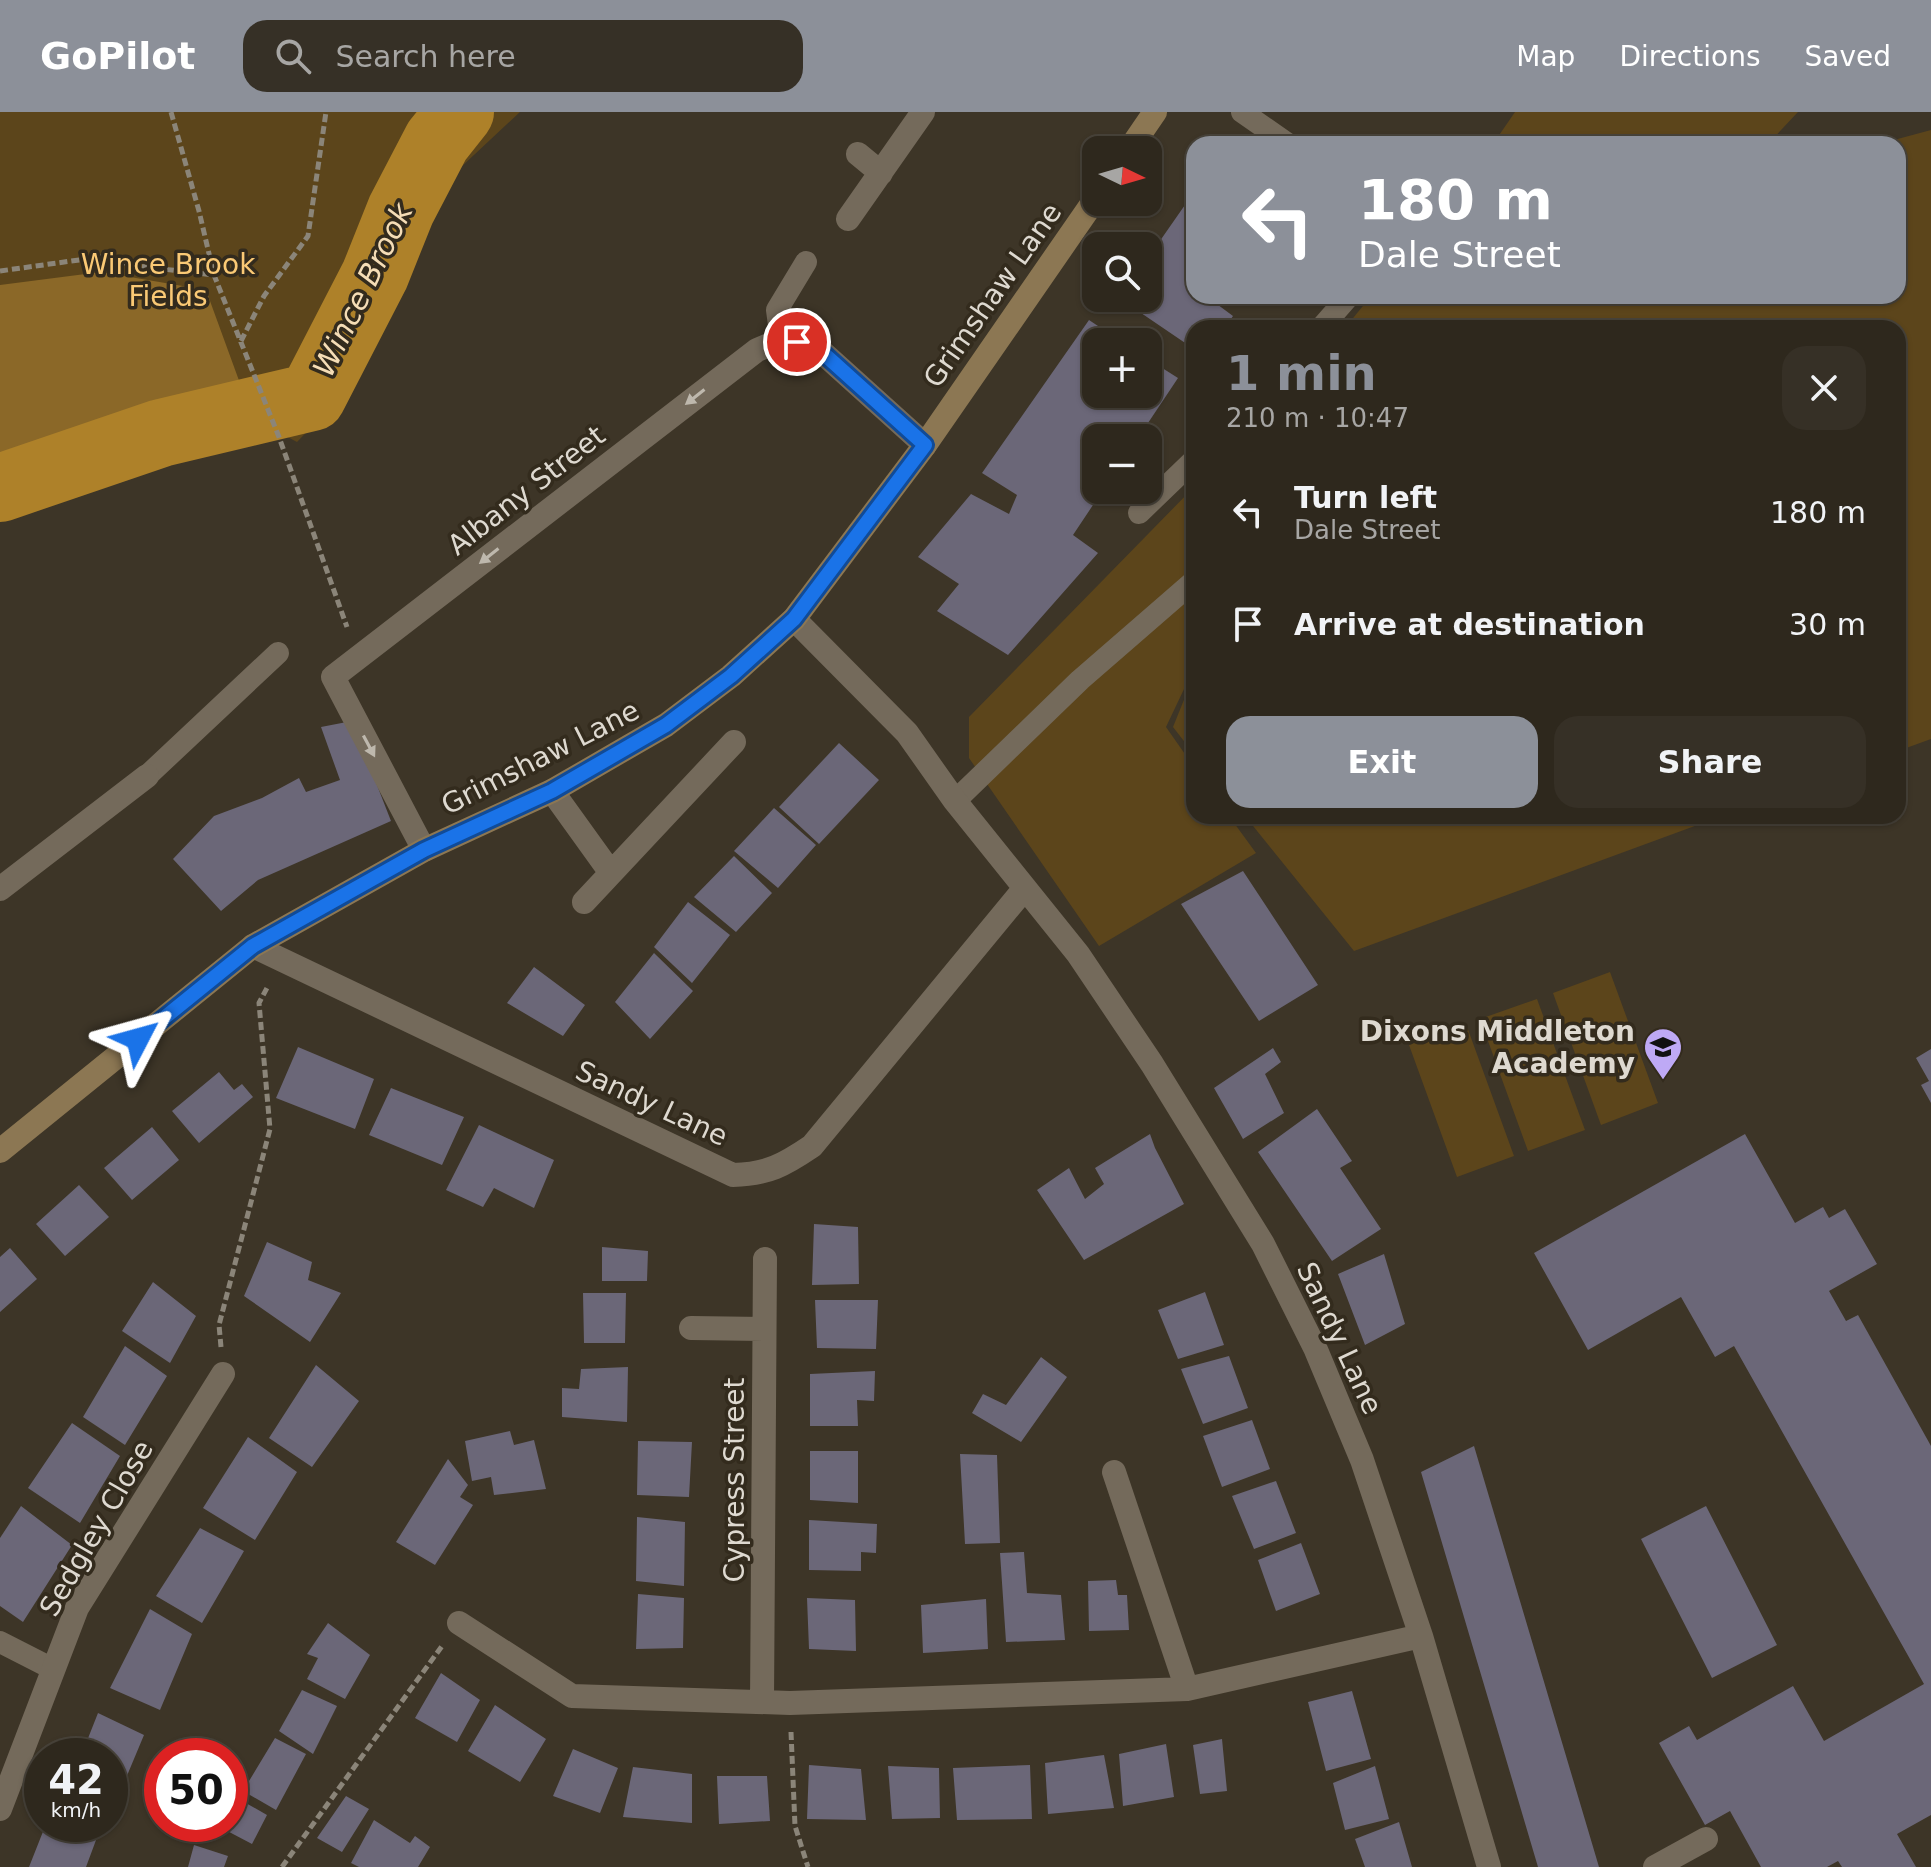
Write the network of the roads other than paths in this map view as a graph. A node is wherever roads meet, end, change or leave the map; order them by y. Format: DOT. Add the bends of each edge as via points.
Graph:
graph roads {
  1 [pos="923,112"];
  2 [pos="1155,112"];
  3 [pos="1242,112"];
  4 [pos="1139,136"];
  5 [pos="1276,136"];
  6 [pos="858,154"];
  7 [pos="881,173"];
  8 [pos="1084,216"];
  9 [pos="848,219"];
  10 [pos="806,262"];
  11 [pos="1342,304"];
  12 [pos="1328,320"];
  13 [pos="781,340"];
  14 [pos="925,445"];
  15 [pos="1186,468"];
  16 [pos="1139,513"];
  17 [pos="1186,588"];
  18 [pos="794,619"];
  19 [pos="278,653"];
  20 [pos="734,742"];
  21 [pos="147,776"];
  22 [pos="552,791"];
  23 [pos="955,801"];
  24 [pos="424,850"];
  25 [pos="611,873"];
  26 [pos="1025,888"];
  27 [pos="0,889"];
  28 [pos="584,902"];
  29 [pos="253,946"];
  30 [pos="0,1151"];
  31 [pos="765,1259"];
  32 [pos="691,1328"];
  33 [pos="764,1329"];
  34 [pos="223,1374"];
  35 [pos="1114,1472"];
  36 [pos="459,1623"];
  37 [pos="1421,1636"];
  38 [pos="0,1642"];
  39 [pos="53,1669"];
  40 [pos="1187,1689"];
  41 [pos="762,1702"];
  42 [pos="0,1809"];
  43 [pos="1706,1839"];
  44 [pos="1489,1867"];
  45 [pos="1655,1867"];
  1 -- 7 [label="street"];
  2 -- 4 [label="main road"];
  3 -- 5 [label="lane"];
  6 -- 7 [label="street"];
  7 -- 9 [label="street"];
  8 -- 14 [label="main road, Grimshaw Lane"];
  10 -- 13 [label="lane" via="777,310"];
  11 -- 12 [label="lane"];
  13 -- 14 [label="street" via="813,344"];
  13 -- 24 [label="street, Albany Street, one-way" via="757,350 333,677"];
  14 -- 18 [label="main road, Grimshaw Lane"];
  15 -- 16 [label="lane"];
  17 -- 23 [label="lane" via="1080,680"];
  18 -- 22 [label="main road, Grimshaw Lane" via="666,725"];
  18 -- 23 [label="street, Sandy Lane" via="907,733"];
  19 -- 21 [label="lane"];
  20 -- 25 [label="street"];
  21 -- 27 [label="street"];
  22 -- 24 [label="main road, Grimshaw Lane"];
  22 -- 25 [label="street"];
  23 -- 26 [label="street, Sandy Lane"];
  24 -- 29 [label="main road, Grimshaw Lane"];
  25 -- 28 [label="street"];
  26 -- 29 [label="street, Sandy Lane" via="812,1146 781,1167 754,1174 733,1175"];
  26 -- 37 [label="street, Sandy Lane" via="1136,1039 1263,1244 1316,1350 1362,1460"];
  29 -- 30 [label="main road, Grimshaw Lane"];
  31 -- 33 [label="street, Cypress Street"];
  32 -- 33 [label="street"];
  33 -- 41 [label="street, Cypress Street"];
  34 -- 39 [label="street, Sedgley Close" via="77,1608"];
  35 -- 40 [label="street"];
  36 -- 41 [label="street" via="572,1696"];
  37 -- 40 [label="street"];
  37 -- 44 [label="street, Sandy Lane"];
  38 -- 39 [label="lane"];
  39 -- 42 [label="street, Sedgley Close"];
  40 -- 41 [label="street"];
  43 -- 45 [label="street"];
}
